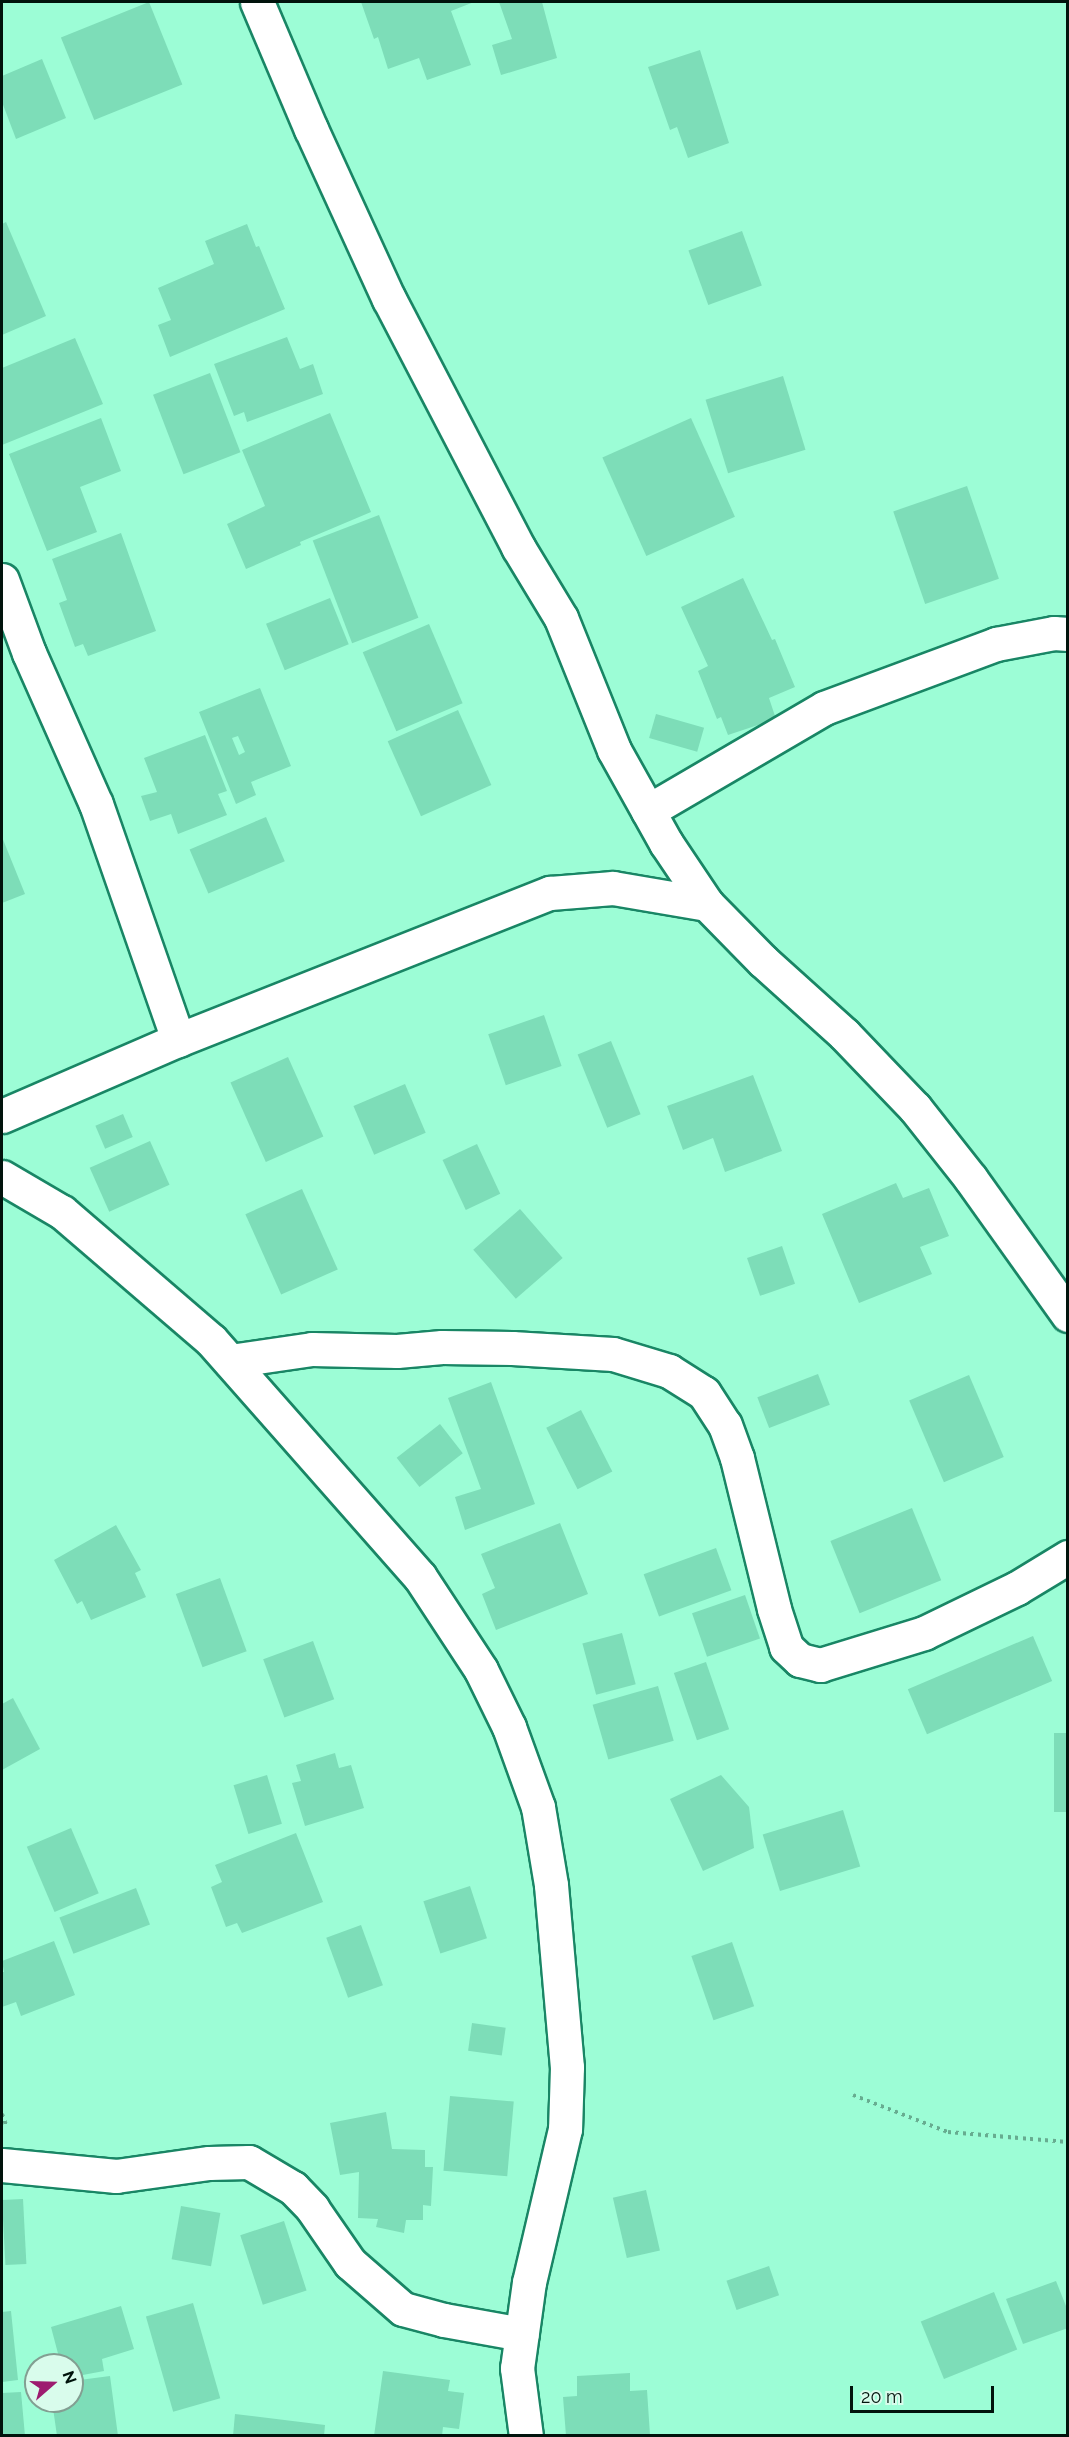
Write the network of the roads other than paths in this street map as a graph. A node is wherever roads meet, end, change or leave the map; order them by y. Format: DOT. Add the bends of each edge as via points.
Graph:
graph roads {
  1 [pos="257,2"];
  2 [pos="2,580"];
  3 [pos="1068,634"];
  4 [pos="648,811"];
  5 [pos="707,904"];
  6 [pos="178,1040"];
  7 [pos="2,1116"];
  8 [pos="2,1177"];
  9 [pos="1068,1315"];
  10 [pos="230,1361"];
  11 [pos="1068,1557"];
  12 [pos="2,2165"];
  13 [pos="522,2334"];
  14 [pos="526,2436"];
  1 -- 4 [label="street" via="310,129 389,299 518,547 561,618 614,750"];
  2 -- 6 [label="street" via="29,653 96,804"];
  3 -- 4 [label="street" via="1053,633 996,644 824,708"];
  4 -- 5 [label="street"];
  5 -- 6 [label="street" via="613,888 550,893"];
  5 -- 9 [label="street" via="844,1034 915,1108"];
  6 -- 7 [label="street"];
  8 -- 10 [label="street" via="62,1212 211,1340"];
  10 -- 11 [label="street" via="312,1349 512,1348 613,1354 669,1371 704,1393 725,1425 786,1647 800,1660 820,1665 924,1633 1017,1588"];
  10 -- 13 [label="street" via="420,1577 481,1670 509,1727 538,1807 551,1885 567,2067 565,2129 529,2282"];
  12 -- 13 [label="street" via="116,2176 209,2163 249,2162 293,2188 312,2208 350,2263 403,2309"];
  13 -- 14 [label="street" via="517,2368"];
}
